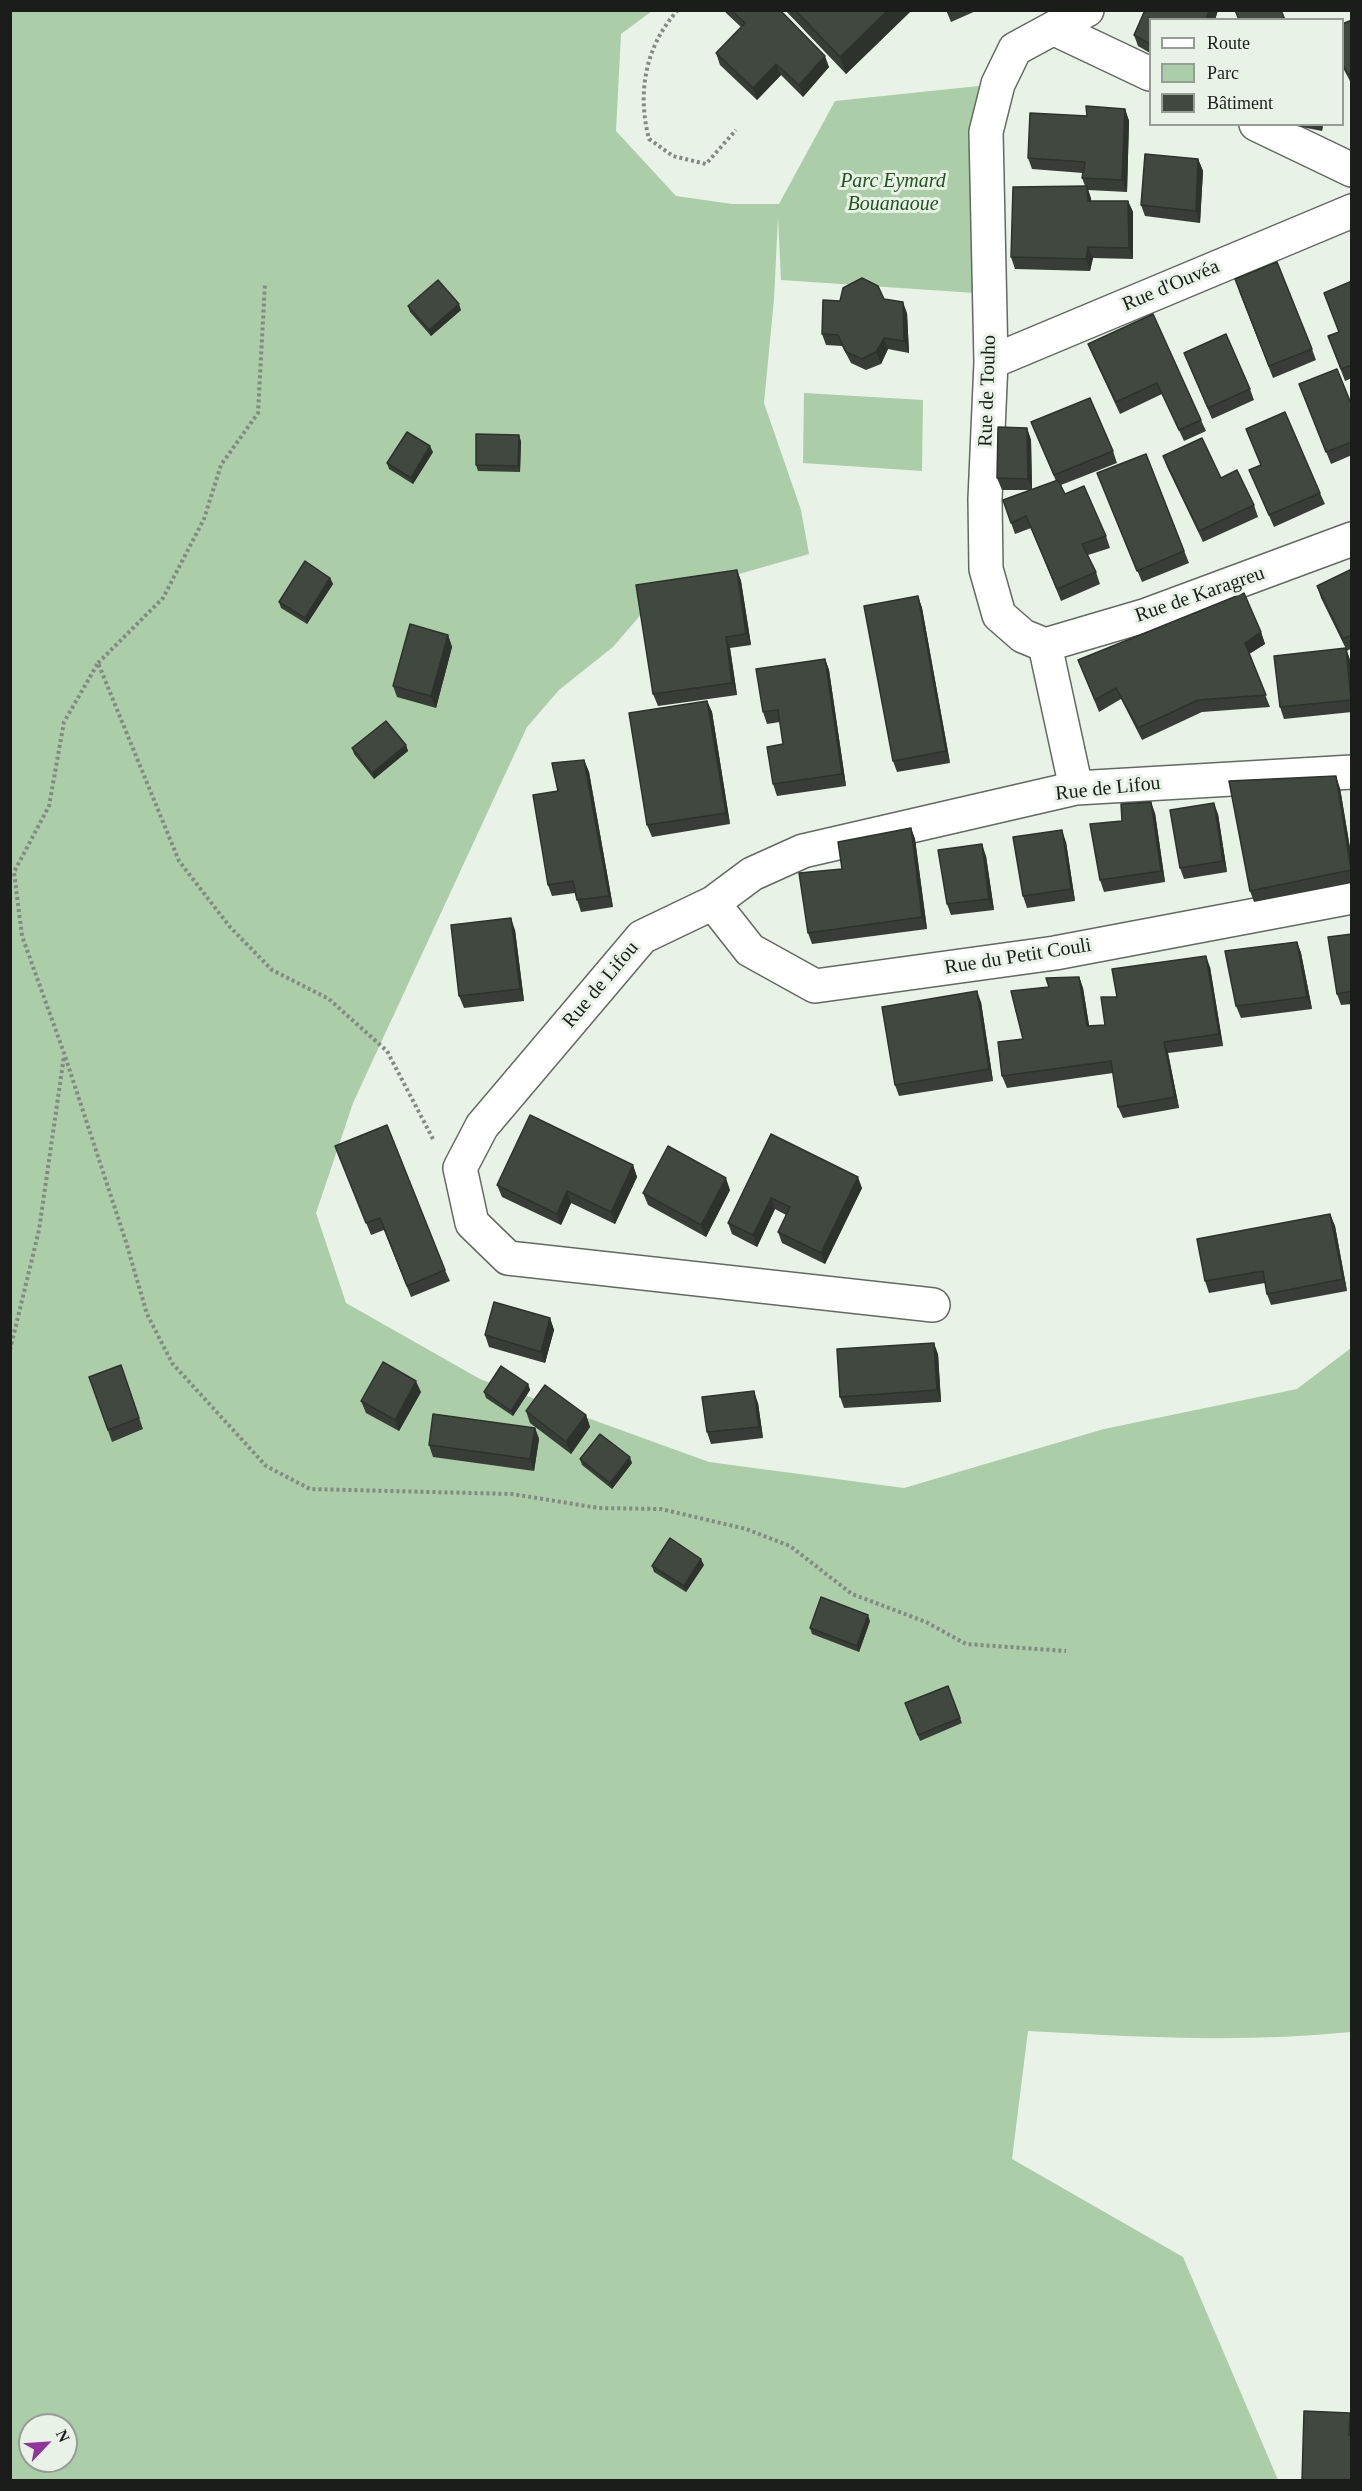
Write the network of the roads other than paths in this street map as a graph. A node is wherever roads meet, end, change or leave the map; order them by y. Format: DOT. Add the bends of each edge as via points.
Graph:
graph roads {
  1 [pos="1087,10"];
  2 [pos="1056,29"];
  3 [pos="1149,74"];
  4 [pos="1260,126"];
  5 [pos="1352,170"];
  6 [pos="1352,211"];
  7 [pos="991,362"];
  8 [pos="1352,539"];
  9 [pos="1046,645"];
  10 [pos="1352,772"];
  11 [pos="1076,788"];
  12 [pos="1352,897"];
  13 [pos="713,903"];
  14 [pos="933,1305"];
  1 -- 2 [label="street, Rue de Touho"];
  2 -- 3 [label="street"];
  2 -- 7 [label="street, Rue de Touho" via="1015,50 998,84 986,132"];
  4 -- 5 [label="street"];
  6 -- 7 [label="street, Rue d'Ouvéa"];
  7 -- 9 [label="street, Rue de Touho" via="986,569 999,615 1023,636"];
  8 -- 9 [label="street, Rue de Karagreu" via="1147,615"];
  9 -- 11 [label="street"];
  10 -- 11 [label="street, Rue de Lifou"];
  11 -- 13 [label="street, Rue de Lifou" via="803,851 752,874"];
  12 -- 13 [label="street, Rue du Petit Couli" via="1055,953 815,986 750,950"];
  13 -- 14 [label="street, Rue de Lifou" via="642,937 482,1126 460,1168 472,1223 508,1258"];
}
